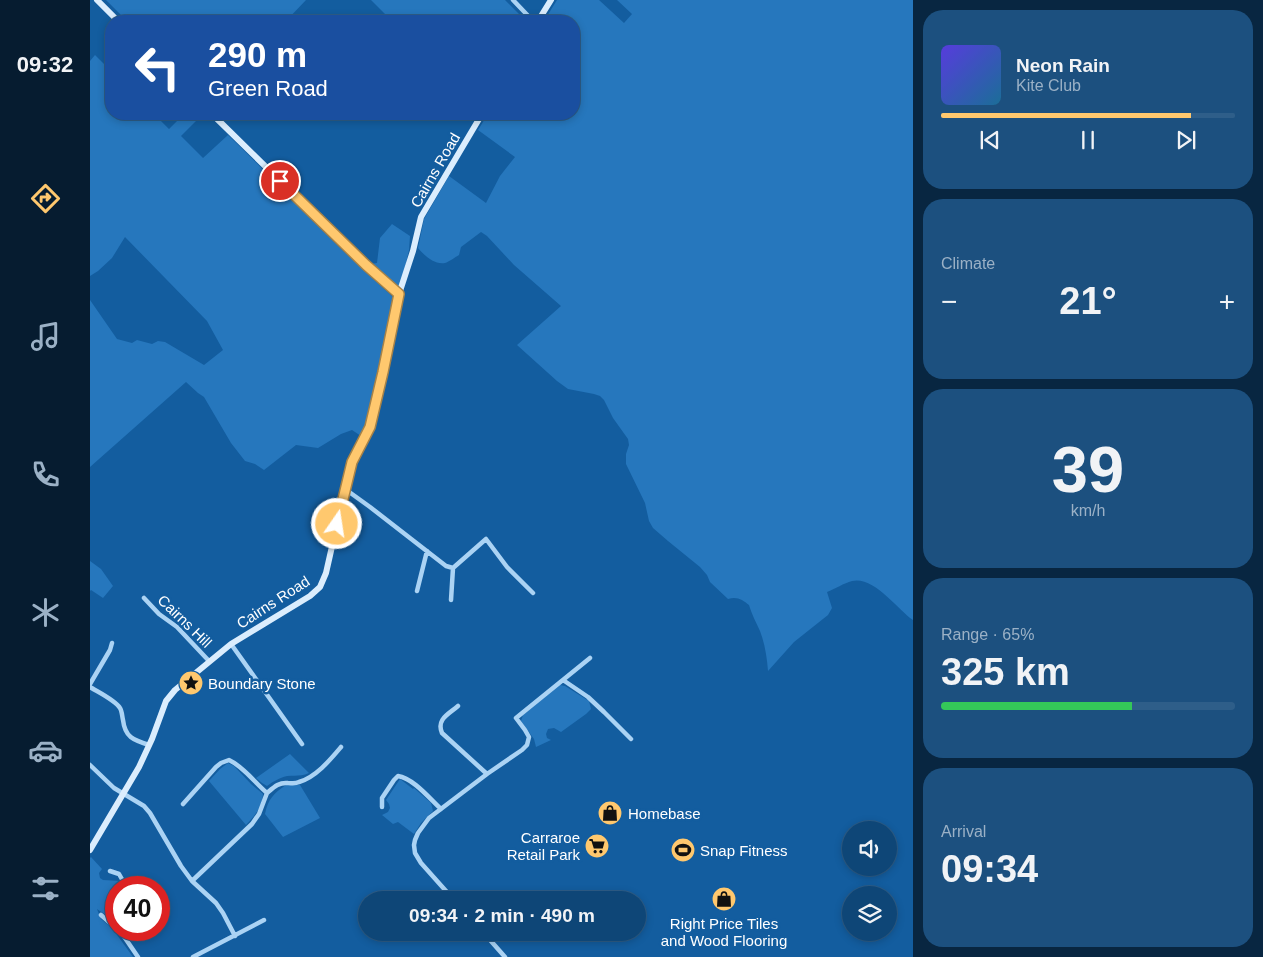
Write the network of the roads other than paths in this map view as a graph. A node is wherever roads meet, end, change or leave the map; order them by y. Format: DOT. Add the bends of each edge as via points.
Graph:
graph roads {
  1 [pos="96,0"];
  2 [pos="513,0"];
  3 [pos="551,0"];
  4 [pos="112,15"];
  5 [pos="527,15"];
  6 [pos="542,15"];
  7 [pos="218,120"];
  8 [pos="478,120"];
  9 [pos="399,294"];
  10 [pos="345,489"];
  11 [pos="427,551"];
  12 [pos="453,568"];
  13 [pos="417,591"];
  14 [pos="533,593"];
  15 [pos="144,598"];
  16 [pos="451,600"];
  17 [pos="112,643"];
  18 [pos="231,644"];
  19 [pos="590,658"];
  20 [pos="209,661"];
  21 [pos="563,680"];
  22 [pos="90,686"];
  23 [pos="458,706"];
  24 [pos="631,739"];
  25 [pos="302,744"];
  26 [pos="149,745"];
  27 [pos="341,747"];
  28 [pos="90,765"];
  29 [pos="487,774"];
  30 [pos="267,792"];
  31 [pos="124,793"];
  32 [pos="183,804"];
  33 [pos="382,807"];
  34 [pos="441,809"];
  35 [pos="90,850"];
  36 [pos="110,872"];
  37 [pos="120,876"];
  38 [pos="192,881"];
  39 [pos="446,891"];
  40 [pos="101,915"];
  41 [pos="105,918"];
  42 [pos="264,920"];
  43 [pos="235,936"];
  44 [pos="128,941"];
  45 [pos="491,941"];
  46 [pos="138,957"];
  47 [pos="193,957"];
  48 [pos="505,957"];
  1 -- 4 [label="street"];
  2 -- 5 [label="street"];
  3 -- 6 [label="street"];
  7 -- 9 [label="street"];
  8 -- 9 [label="street, Cairns Road" via="421,217"];
  9 -- 10 [label="street, Cairns Road" via="370,427 352,462"];
  10 -- 11 [label="street"];
  10 -- 18 [label="street, Cairns Road" via="320,587"];
  11 -- 12 [label="street"];
  11 -- 13 [label="street"];
  12 -- 14 [label="street" via="486,539 507,567"];
  12 -- 16 [label="street"];
  15 -- 20 [label="street, Cairns Hill"];
  17 -- 22 [label="street"];
  18 -- 20 [label="street, Cairns Road"];
  18 -- 25 [label="street"];
  19 -- 21 [label="street"];
  20 -- 26 [label="street, Cairns Road" via="166,701"];
  21 -- 24 [label="street" via="588,697"];
  21 -- 29 [label="street" via="516,718 529,737 527,746"];
  22 -- 26 [label="street" via="119,706 129,736"];
  23 -- 29 [label="street" via="440,723 442,733"];
  26 -- 31 [label="street, Cairns Road"];
  27 -- 30 [label="street" via="309,778 298,783 276,785"];
  28 -- 31 [label="street"];
  29 -- 34 [label="street"];
  30 -- 32 [label="street" via="229,760 216,767"];
  30 -- 38 [label="street" via="252,824"];
  31 -- 35 [label="street, Cairns Road"];
  31 -- 38 [label="street" via="150,813"];
  33 -- 34 [label="street" via="382,798 398,776 413,783"];
  34 -- 39 [label="street" via="418,833 414,846 421,863"];
  36 -- 37 [label="street"];
  38 -- 43 [label="street" via="216,903"];
  40 -- 41 [label="street"];
  42 -- 43 [label="street"];
  43 -- 47 [label="street"];
  44 -- 46 [label="street"];
  45 -- 48 [label="street"];
}
